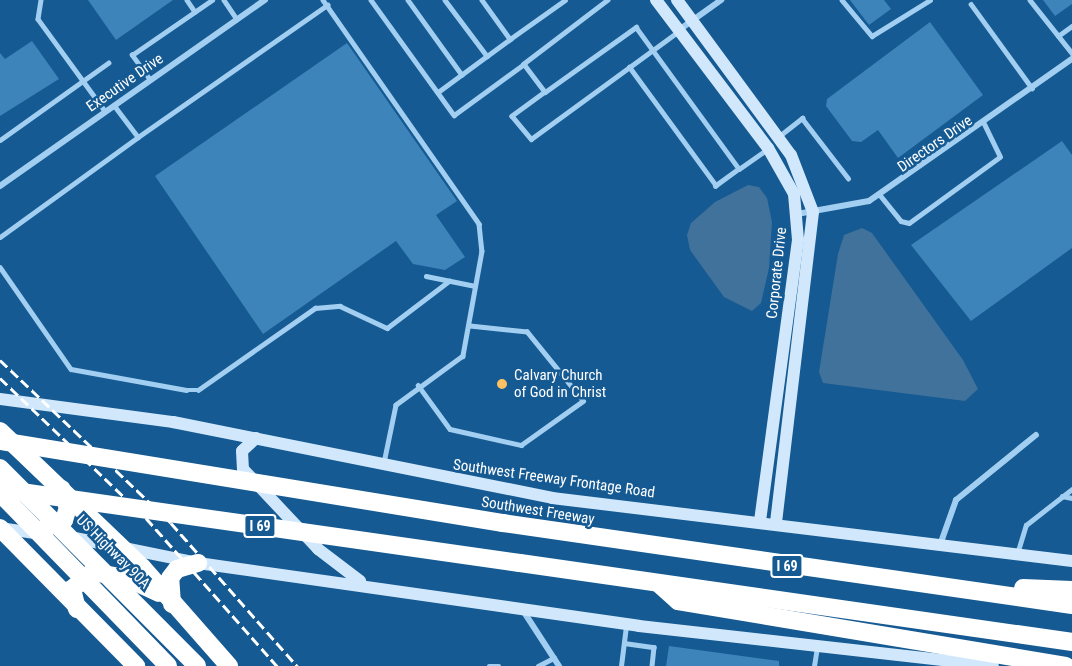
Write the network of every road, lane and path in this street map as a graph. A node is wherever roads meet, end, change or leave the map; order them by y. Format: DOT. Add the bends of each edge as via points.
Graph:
graph roads {
  1 [pos="41,0"];
  2 [pos="187,0"];
  3 [pos="212,0"];
  4 [pos="224,0"];
  5 [pos="265,0"];
  6 [pos="323,0"];
  7 [pos="371,0"];
  8 [pos="408,0"];
  9 [pos="446,0"];
  10 [pos="482,0"];
  11 [pos="564,0"];
  12 [pos="608,0"];
  13 [pos="656,0"];
  14 [pos="677,0"];
  15 [pos="842,0"];
  16 [pos="930,0"];
  17 [pos="1030,0"];
  18 [pos="718,1"];
  19 [pos="971,4"];
  20 [pos="327,5"];
  21 [pos="195,12"];
  22 [pos="237,19"];
  23 [pos="692,21"];
  24 [pos="1072,26"];
  25 [pos="678,31"];
  26 [pos="1058,36"];
  27 [pos="510,39"];
  28 [pos="652,50"];
  29 [pos="1072,52"];
  30 [pos="487,56"];
  31 [pos="1072,59"];
  32 [pos="108,63"];
  33 [pos="524,64"];
  34 [pos="629,67"];
  35 [pos="462,75"];
  36 [pos="150,80"];
  37 [pos="83,81"];
  38 [pos="1032,88"];
  39 [pos="438,92"];
  40 [pos="545,92"];
  41 [pos="114,105"];
  42 [pos="105,111"];
  43 [pos="984,124"];
  44 [pos="138,137"];
  45 [pos="778,137"];
  46 [pos="0,140"];
  47 [pos="768,148"];
  48 [pos="739,170"];
  49 [pos="848,178"];
  50 [pos="0,186"];
  51 [pos="880,195"];
  52 [pos="813,212"];
  53 [pos="797,214"];
  54 [pos="0,237"];
  55 [pos="0,267"];
  56 [pos="426,276"];
  57 [pos="449,281"];
  58 [pos="475,286"];
  59 [pos="470,326"];
  60 [pos="418,385"];
  61 [pos="0,399"];
  62 [pos="0,431"];
  63 [pos="1036,435"];
  64 [pos="256,438"];
  65 [pos="0,441"];
  66 [pos="384,466"];
  67 [pos="0,468"];
  68 [pos="62,489"];
  69 [pos="1072,489"];
  70 [pos="0,491"];
  71 [pos="1062,496"];
  72 [pos="1072,498"];
  73 [pos="760,520"];
  74 [pos="776,522"];
  75 [pos="0,528"];
  76 [pos="27,532"];
  77 [pos="939,545"];
  78 [pos="120,546"];
  79 [pos="1017,554"];
  80 [pos="1072,561"];
  81 [pos="198,563"];
  82 [pos="362,583"];
  83 [pos="658,583"];
  84 [pos="906,583"];
  85 [pos="1072,590"];
  86 [pos="172,604"];
  87 [pos="1072,605"];
  88 [pos="520,606"];
  89 [pos="77,609"];
  90 [pos="626,624"];
  91 [pos="1072,642"];
  92 [pos="624,643"];
  93 [pos="817,644"];
  94 [pos="554,658"];
  95 [pos="136,666"];
  96 [pos="168,666"];
  97 [pos="197,666"];
  98 [pos="229,666"];
  99 [pos="489,666"];
  100 [pos="499,666"];
  101 [pos="538,666"];
  102 [pos="559,666"];
  103 [pos="621,666"];
  104 [pos="652,666"];
  105 [pos="814,666"];
  106 [pos="993,666"];
  107 [pos="1066,666"];
  1 -- 37 [label="lane" via="38,19"];
  2 -- 21 [label="lane"];
  3 -- 21 [label="lane"];
  4 -- 22 [label="lane"];
  5 -- 22 [label="street, Executive Drive"];
  6 -- 20 [label="lane"];
  7 -- 39 [label="lane"];
  8 -- 35 [label="lane"];
  9 -- 30 [label="lane"];
  10 -- 27 [label="lane"];
  11 -- 27 [label="lane"];
  12 -- 33 [label="lane"];
  13 -- 25 [label="main road, Corporate Drive"];
  14 -- 23 [label="main road, Corporate Drive"];
  15 -- 16 [label="lane" via="872,36"];
  17 -- 26 [label="lane"];
  18 -- 23 [label="street"];
  19 -- 38 [label="lane"];
  20 -- 44 [label="lane"];
  20 -- 58 [label="lane" via="479,224 482,251"];
  21 -- 36 [label="lane" via="132,55"];
  22 -- 36 [label="street, Executive Drive"];
  23 -- 25 [label="street"];
  23 -- 45 [label="main road, Corporate Drive"];
  24 -- 26 [label="lane"];
  25 -- 28 [label="lane"];
  25 -- 47 [label="main road, Corporate Drive"];
  26 -- 29 [label="lane"];
  27 -- 30 [label="lane"];
  28 -- 34 [label="lane"];
  28 -- 40 [label="lane" via="636,27"];
  28 -- 48 [label="lane"];
  30 -- 35 [label="lane"];
  31 -- 38 [label="street, Directors Drive"];
  32 -- 37 [label="lane"];
  33 -- 39 [label="lane" via="454,115"];
  33 -- 40 [label="lane"];
  34 -- 40 [label="lane" via="531,139 512,116"];
  34 -- 48 [label="lane" via="716,186"];
  35 -- 39 [label="lane"];
  36 -- 41 [label="street, Executive Drive"];
  37 -- 42 [label="lane"];
  37 -- 46 [label="lane"];
  38 -- 43 [label="street, Directors Drive"];
  41 -- 42 [label="street, Executive Drive"];
  41 -- 44 [label="lane"];
  42 -- 50 [label="street, Executive Drive"];
  43 -- 51 [label="street, Directors Drive"];
  43 -- 51 [label="lane" via="1000,158 909,223 901,222"];
  44 -- 54 [label="lane"];
  45 -- 49 [label="lane" via="802,118"];
  45 -- 52 [label="main road, Corporate Drive" via="805,182"];
  47 -- 48 [label="lane"];
  47 -- 53 [label="main road, Corporate Drive" via="794,194"];
  51 -- 52 [label="street, Directors Drive"];
  52 -- 53 [label="street, Directors Drive"];
  52 -- 74 [label="main road, Corporate Drive"];
  53 -- 73 [label="main road, Corporate Drive" via="798,240"];
  55 -- 57 [label="lane" via="71,369 186,390 198,390 315,308 340,306 387,328"];
  56 -- 57 [label="lane"];
  57 -- 58 [label="lane"];
  58 -- 59 [label="lane"];
  59 -- 60 [label="lane" via="464,356"];
  59 -- 60 [label="lane" via="527,332 584,401 521,445 450,429"];
  60 -- 66 [label="lane" via="396,405"];
  61 -- 64 [label="main road, Southwest Freeway Frontage Road"];
  62 -- 68 [label="highway"];
  63 -- 77 [label="street" via="956,500"];
  64 -- 66 [label="main road, Southwest Freeway Frontage Road"];
  64 -- 82 [label="main road" via="242,451 243,469 318,549"];
  65 -- 84 [label="highway, Southwest Freeway / I 69, bridge" via="503,523"];
  66 -- 73 [label="main road, Southwest Freeway Frontage Road" via="552,498"];
  67 -- 97 [label="highway, US Highway 90A, bridge"];
  68 -- 76 [label="highway" via="68,508 64,520"];
  68 -- 78 [label="highway"];
  69 -- 71 [label="lane"];
  70 -- 83 [label="highway, I 69, bridge"];
  70 -- 96 [label="highway, bridge"];
  71 -- 72 [label="lane"];
  71 -- 79 [label="lane" via="1026,525"];
  73 -- 74 [label="main road, Southwest Freeway Frontage Road"];
  74 -- 77 [label="main road, Southwest Freeway Frontage Road"];
  75 -- 76 [label="main road"];
  75 -- 89 [label="highway"];
  76 -- 78 [label="main road"];
  77 -- 79 [label="main road, Southwest Freeway Frontage Road"];
  78 -- 81 [label="main road"];
  78 -- 86 [label="highway"];
  79 -- 80 [label="main road, Southwest Freeway Frontage Road"];
  81 -- 82 [label="main road"];
  81 -- 86 [label="highway" via="177,569 170,578"];
  82 -- 88 [label="main road"];
  83 -- 91 [label="highway, I 69"];
  83 -- 107 [label="highway" via="678,601"];
  84 -- 85 [label="highway"];
  84 -- 87 [label="highway, Southwest Freeway / I 69"];
  86 -- 89 [label="highway" via="150,586 92,572 72,589"];
  86 -- 98 [label="highway"];
  88 -- 90 [label="main road"];
  88 -- 94 [label="street"];
  89 -- 95 [label="highway"];
  90 -- 92 [label="lane"];
  90 -- 93 [label="main road"];
  92 -- 103 [label="lane"];
  92 -- 104 [label="lane" via="654,647"];
  93 -- 105 [label="lane"];
  93 -- 106 [label="main road"];
  94 -- 101 [label="lane"];
  94 -- 102 [label="street"];
  99 -- 100 [label="lane"];
}
